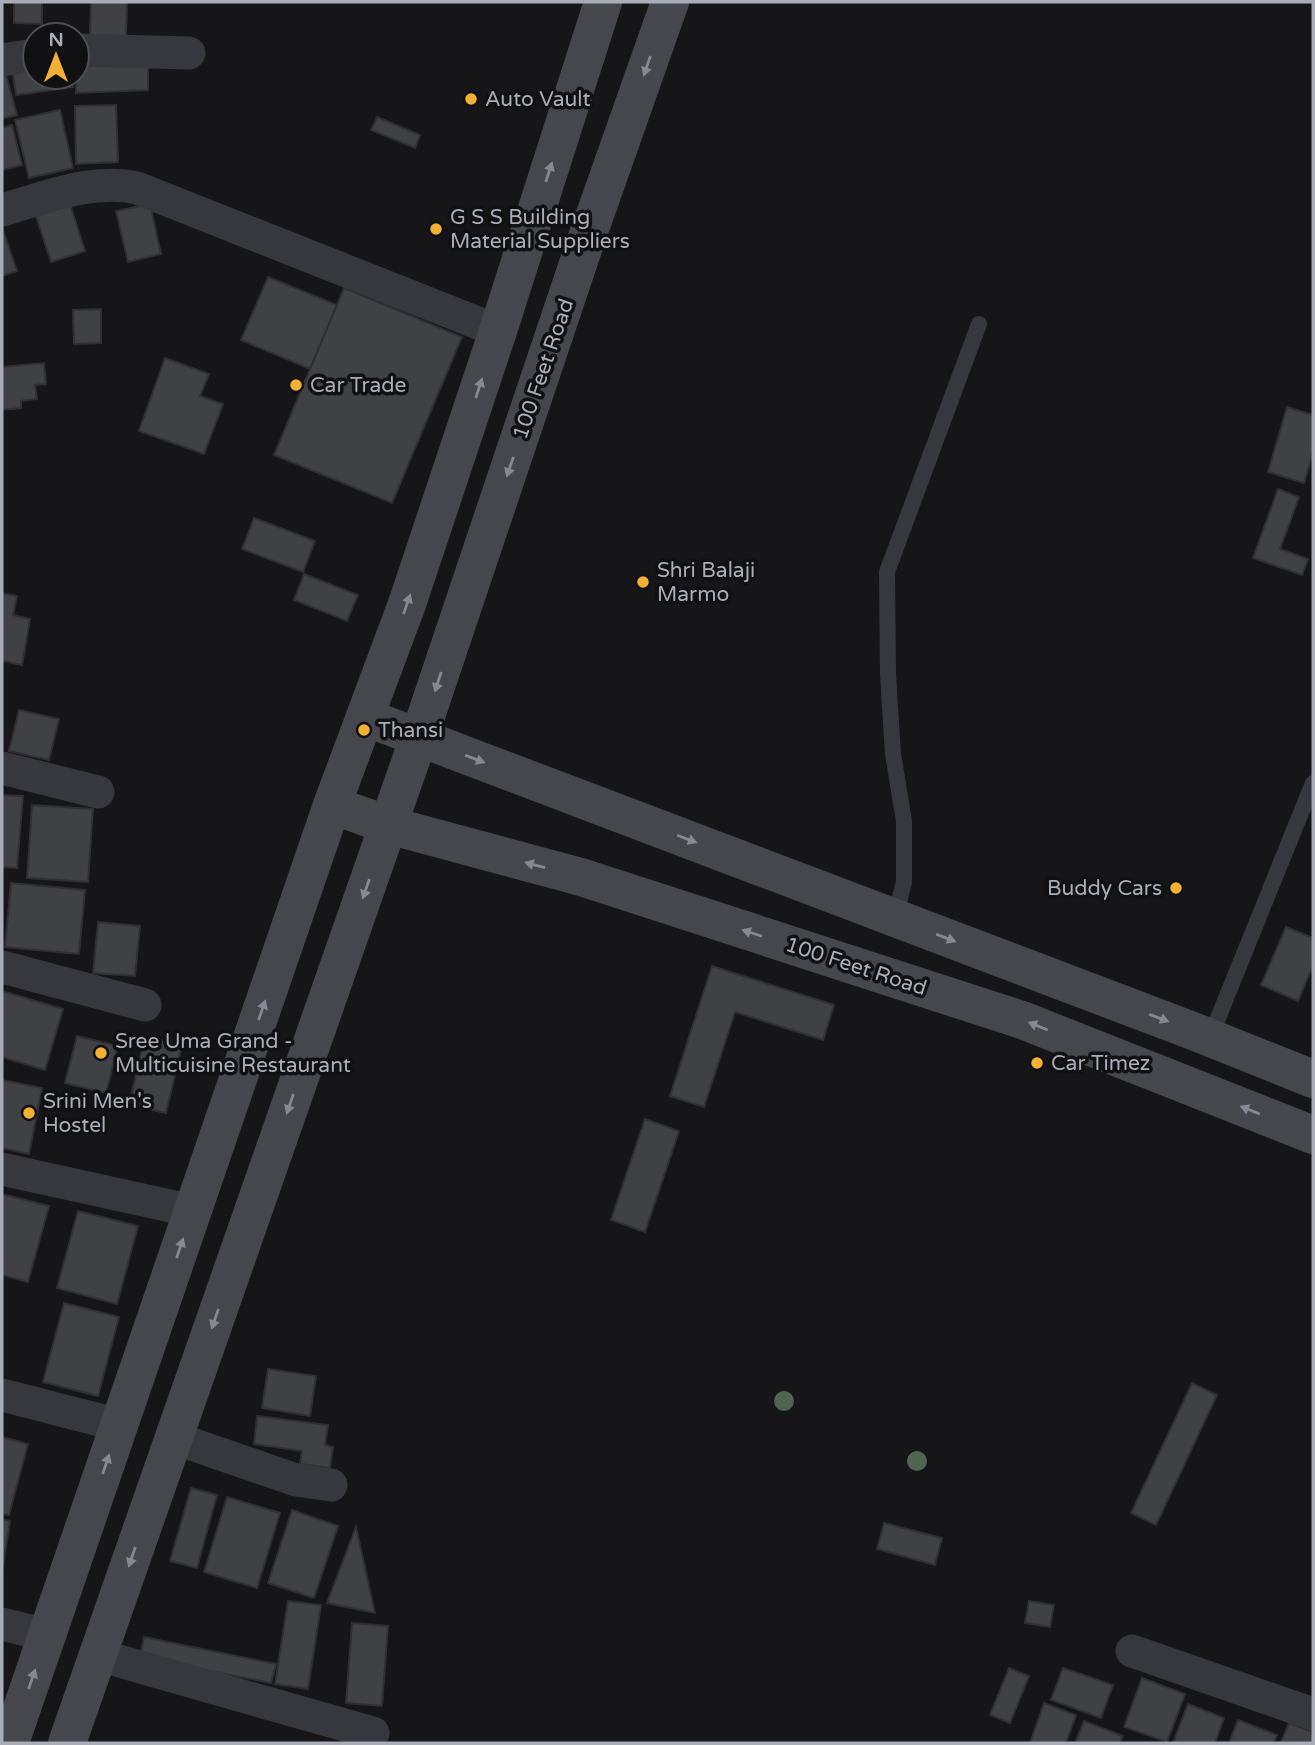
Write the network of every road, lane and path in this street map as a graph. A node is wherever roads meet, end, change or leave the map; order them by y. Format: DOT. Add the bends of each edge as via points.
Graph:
graph roads {
  1 [pos="603,2"];
  2 [pos="670,2"];
  3 [pos="91,50"];
  4 [pos="188,52"];
  5 [pos="21,57"];
  6 [pos="2,60"];
  7 [pos="2,210"];
  8 [pos="979,324"];
  9 [pos="498,331"];
  10 [pos="365,717"];
  11 [pos="419,737"];
  12 [pos="2,768"];
  13 [pos="1313,783"];
  14 [pos="97,792"];
  15 [pos="332,806"];
  16 [pos="388,825"];
  17 [pos="895,918"];
  18 [pos="2,967"];
  19 [pos="145,1005"];
  20 [pos="1210,1038"];
  21 [pos="1313,1079"];
  22 [pos="1313,1135"];
  23 [pos="2,1169"];
  24 [pos="193,1211"];
  25 [pos="2,1395"];
  26 [pos="119,1425"];
  27 [pos="174,1438"];
  28 [pos="331,1485"];
  29 [pos="2,1624"];
  30 [pos="47,1634"];
  31 [pos="1132,1651"];
  32 [pos="98,1655"];
  33 [pos="1313,1714"];
  34 [pos="373,1733"];
  35 [pos="10,1743"];
  36 [pos="67,1743"];
  9 -- 1 [label="main road, one-way"];
  2 -- 11 [label="main road, 100 Feet Road, one-way"];
  3 -- 4 [label="street"];
  5 -- 6 [label="street"];
  7 -- 9 [label="street" via="87,186 117,183"];
  8 -- 17 [label="lane" via="887,572 893,754 904,821 904,882"];
  10 -- 9 [label="main road, one-way"];
  10 -- 11 [label="main road"];
  10 -- 15 [label="main road"];
  11 -- 16 [label="main road, 100 Feet Road"];
  11 -- 17 [label="main road, one-way"];
  12 -- 14 [label="street"];
  13 -- 20 [label="lane"];
  15 -- 16 [label="main road, 100 Feet Road"];
  24 -- 15 [label="main road, one-way"];
  22 -- 16 [label="main road, 100 Feet Road, one-way" via="1022,1020 581,877"];
  16 -- 27 [label="main road, one-way"];
  17 -- 20 [label="main road, one-way"];
  18 -- 19 [label="street"];
  20 -- 21 [label="main road"];
  23 -- 24 [label="street"];
  26 -- 24 [label="main road, one-way"];
  25 -- 26 [label="street"];
  30 -- 26 [label="main road, one-way"];
  27 -- 28 [label="street" via="296,1480"];
  27 -- 32 [label="main road, one-way"];
  29 -- 30 [label="street"];
  35 -- 30 [label="main road, one-way"];
  31 -- 33 [label="street"];
  32 -- 34 [label="street"];
  32 -- 36 [label="main road"];
}
